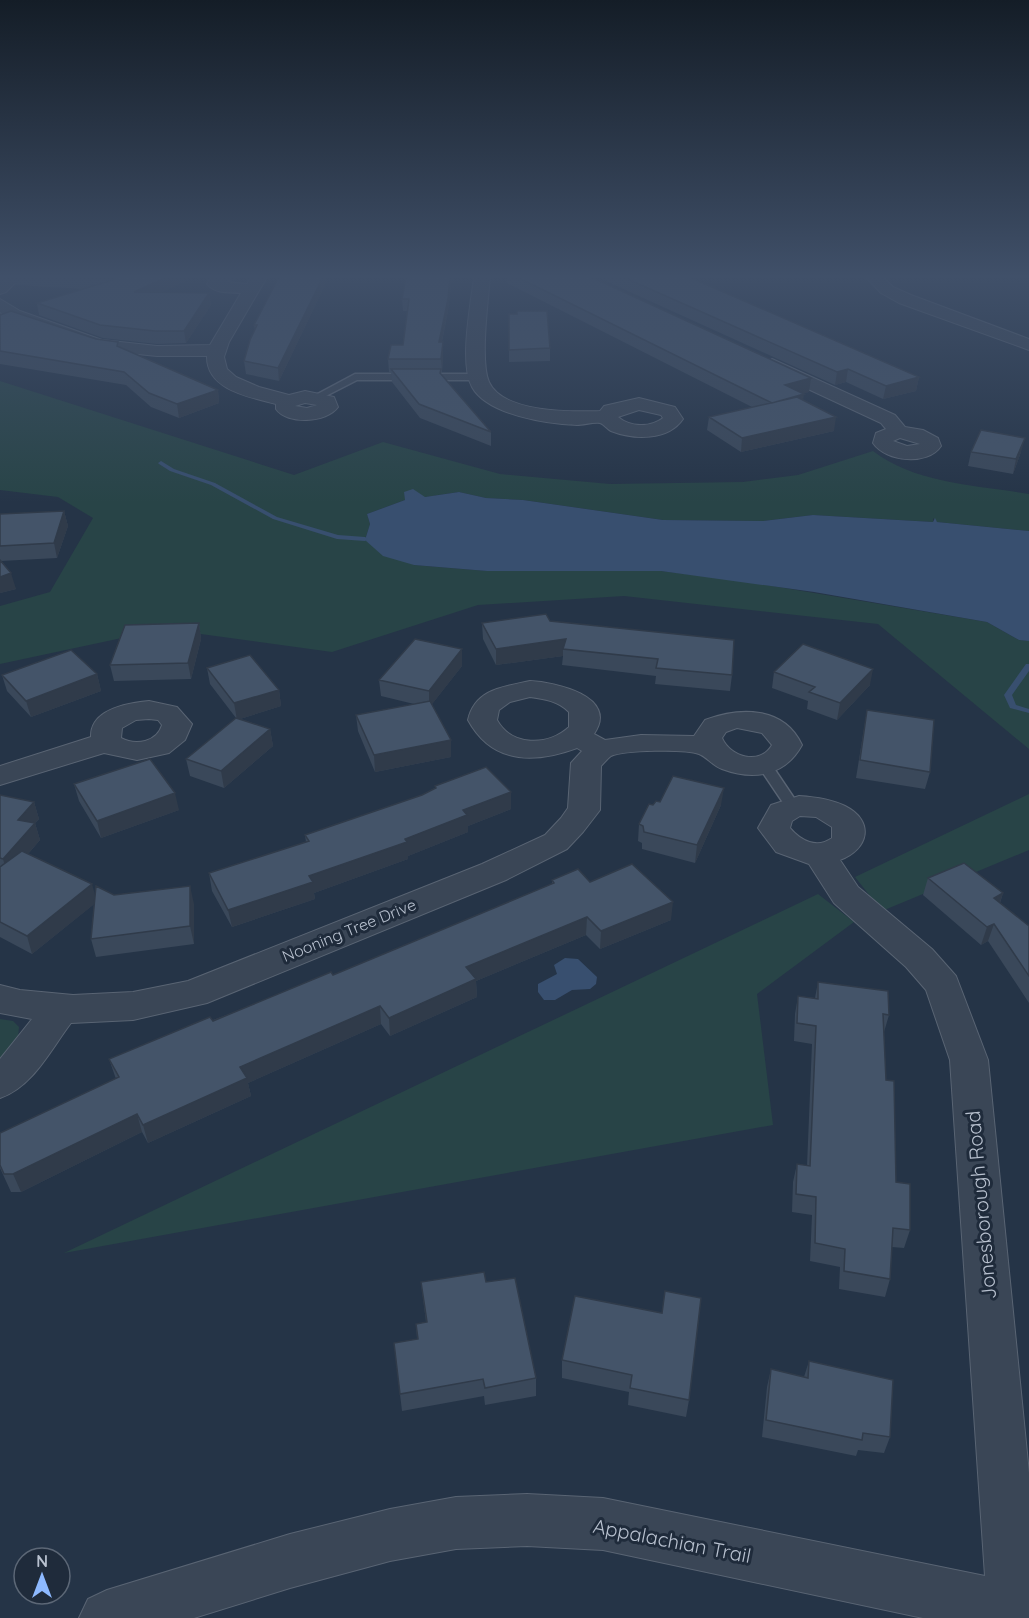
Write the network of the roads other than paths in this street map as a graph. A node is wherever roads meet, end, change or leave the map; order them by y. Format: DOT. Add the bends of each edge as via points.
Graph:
graph roads {
  1 [pos="215,353"];
  2 [pos="478,353"];
  3 [pos="759,360"];
  4 [pos="477,377"];
  5 [pos="317,397"];
  6 [pos="607,418"];
  7 [pos="899,432"];
  8 [pos="107,742"];
  9 [pos="708,746"];
  10 [pos="764,764"];
  11 [pos="0,776"];
  12 [pos="788,800"];
  13 [pos="0,999"];
  14 [pos="61,1008"];
  15 [pos="0,1082"];
  16 [pos="1022,1612"];
  17 [pos="107,1618"];
  1 -- 5 [label="street" via="214,365 219,374 252,393 289,400"];
  2 -- 4 [label="street"];
  3 -- 7 [label="street" via="888,419"];
  4 -- 5 [label="lane" via="355,377"];
  4 -- 6 [label="street" via="489,394 530,412 562,418"];
  8 -- 11 [label="street"];
  9 -- 10 [label="street" via="733,763"];
  9 -- 10 [label="street" via="709,732 715,726 734,719 758,721 778,730 787,745 779,758"];
  9 -- 14 [label="street, Nooning Tree Drive" via="589,743 584,810 556,842 494,872 194,993 133,1006"];
  10 -- 12 [label="lane"];
  12 -- 16 [label="street, Jonesborough Road" via="775,820 777,836 795,849 820,854 846,895 919,958 943,985 969,1060"];
  13 -- 14 [label="street, Nooning Tree Drive"];
  14 -- 15 [label="street" via="15,1069"];
  16 -- 17 [label="street, Appalachian Trail" via="603,1524 527,1520 456,1523 390,1535"];
}
